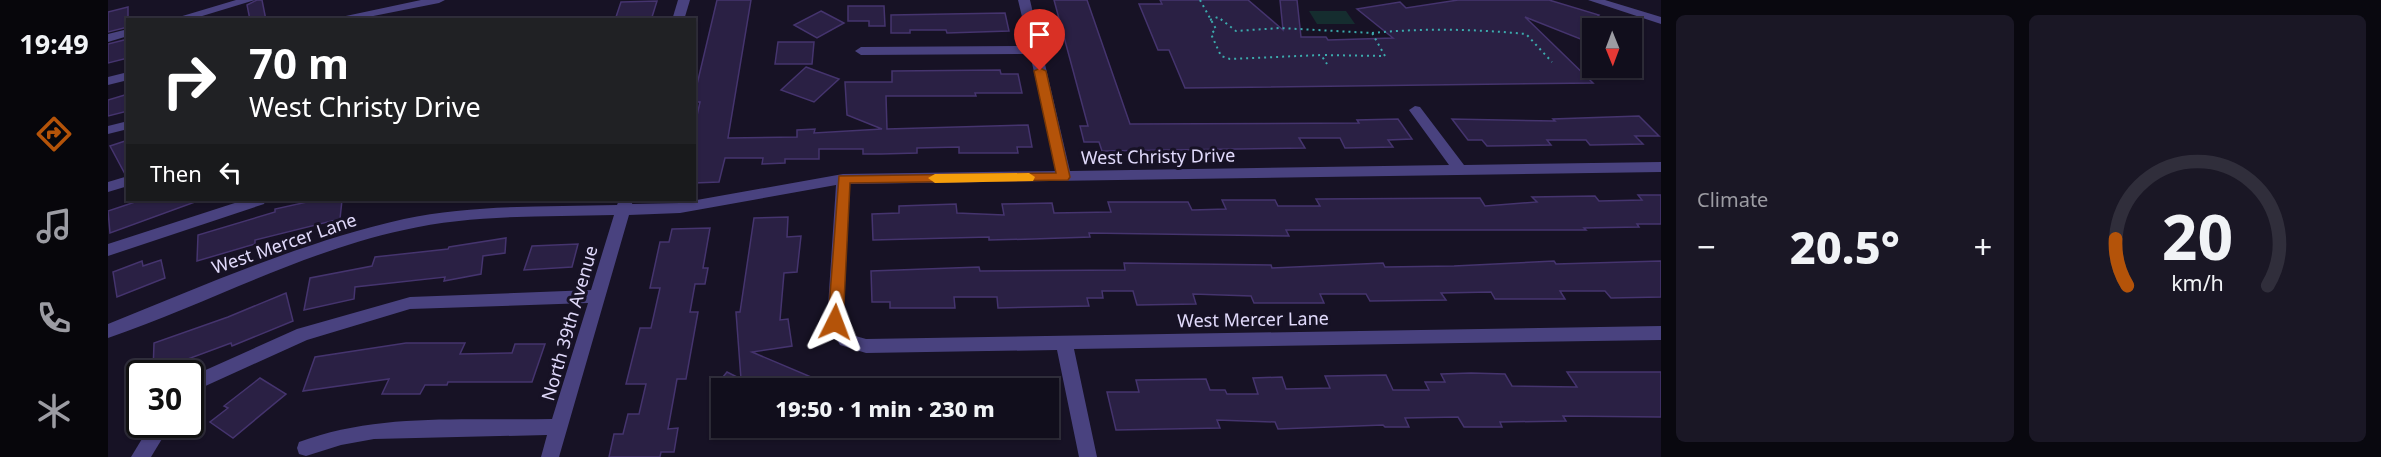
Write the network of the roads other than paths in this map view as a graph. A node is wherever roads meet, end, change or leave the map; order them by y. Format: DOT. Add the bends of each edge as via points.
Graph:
graph roads {
  1 [pos="249,0"];
  2 [pos="439,0"];
  3 [pos="684,0"];
  4 [pos="1024,0"];
  5 [pos="1594,0"];
  6 [pos="235,2"];
  7 [pos="181,18"];
  8 [pos="343,18"];
  9 [pos="679,18"];
  10 [pos="1661,21"];
  11 [pos="126,33"];
  12 [pos="108,38"];
  13 [pos="1035,50"];
  14 [pos="861,51"];
  15 [pos="126,76"];
  16 [pos="108,81"];
  17 [pos="1415,110"];
  18 [pos="126,125"];
  19 [pos="108,130"];
  20 [pos="1661,167"];
  21 [pos="1460,170"];
  22 [pos="1064,177"];
  23 [pos="843,179"];
  24 [pos="126,182"];
  25 [pos="108,187"];
  26 [pos="256,201"];
  27 [pos="624,205"];
  28 [pos="108,250"];
  29 [pos="596,296"];
  30 [pos="108,331"];
  31 [pos="1661,333"];
  32 [pos="1064,341"];
  33 [pos="204,379"];
  34 [pos="558,427"];
  35 [pos="153,438"];
  36 [pos="306,448"];
  37 [pos="140,457"];
  38 [pos="550,457"];
  39 [pos="1088,457"];
  1 -- 6 [label="street"];
  2 -- 8 [label="street"];
  3 -- 9 [label="street"];
  4 -- 13 [label="street"];
  5 -- 10 [label="street"];
  6 -- 7 [label="street"];
  11 -- 12 [label="street"];
  13 -- 14 [label="street"];
  13 -- 22 [label="street"];
  15 -- 16 [label="street"];
  17 -- 21 [label="street"];
  18 -- 19 [label="street"];
  20 -- 21 [label="street, West Christy Drive"];
  21 -- 22 [label="street, West Christy Drive"];
  22 -- 23 [label="street, West Christy Drive"];
  23 -- 27 [label="street, West Christy Drive" via="680,208"];
  23 -- 32 [label="street, West Mercer Lane" via="835,322 846,340 866,346"];
  24 -- 25 [label="street"];
  26 -- 28 [label="street"];
  27 -- 29 [label="street, North 39th Avenue"];
  27 -- 30 [label="street, West Mercer Lane" via="478,214 405,224 305,252"];
  29 -- 33 [label="street" via="410,303 303,334"];
  29 -- 34 [label="street, North 39th Avenue"];
  31 -- 32 [label="street, West Mercer Lane"];
  32 -- 39 [label="street"];
  34 -- 36 [label="street" via="374,431"];
  34 -- 38 [label="street, North 39th Avenue"];
  35 -- 37 [label="street"];
}
